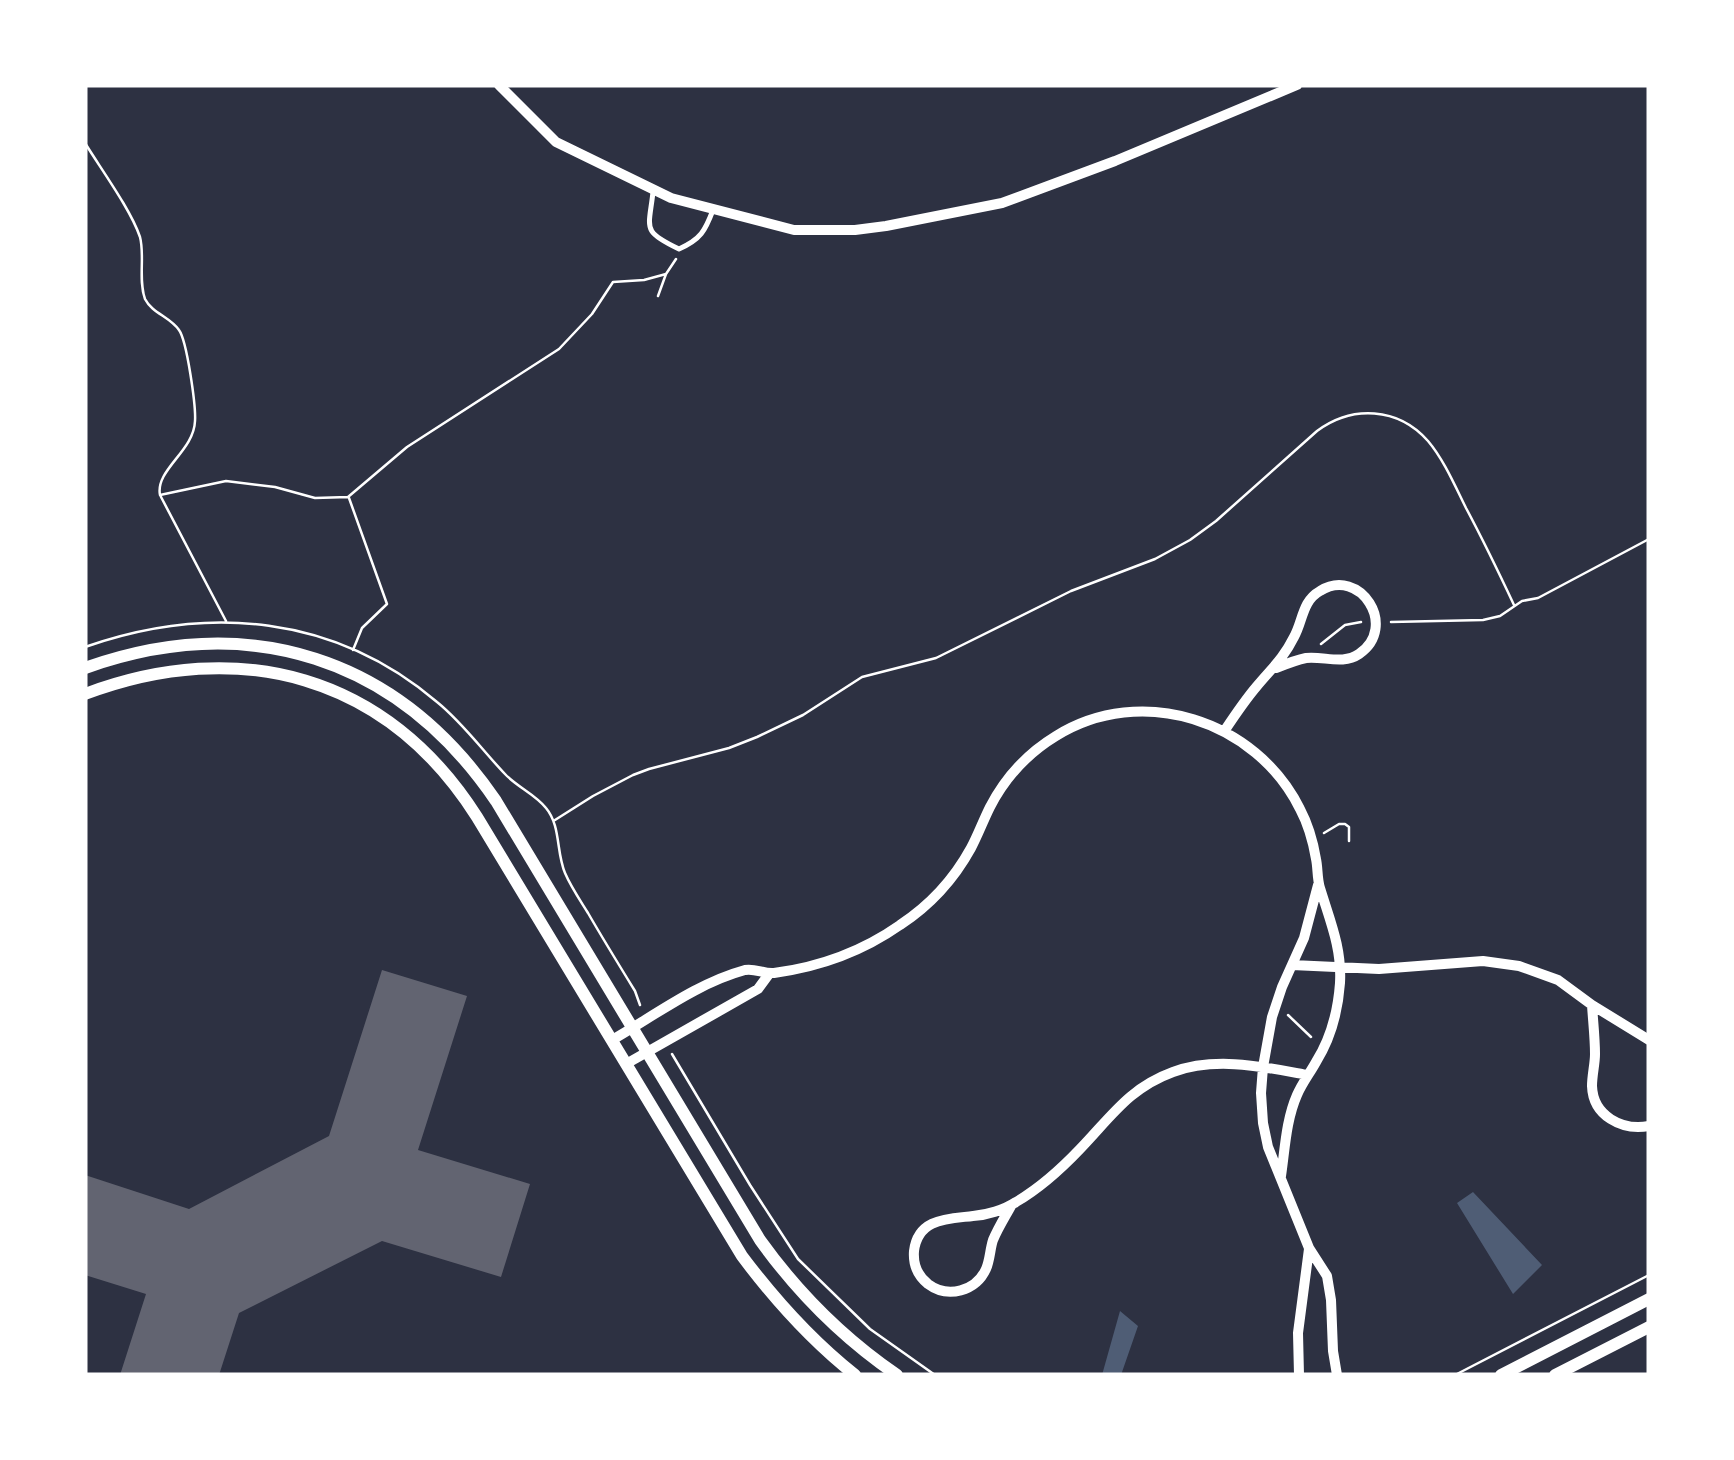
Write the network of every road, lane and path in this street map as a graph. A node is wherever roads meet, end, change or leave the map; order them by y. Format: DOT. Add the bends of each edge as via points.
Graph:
graph roads {
  1 [pos="499,85"];
  2 [pos="1297,85"];
  3 [pos="85,144"];
  4 [pos="653,190"];
  5 [pos="713,210"];
  6 [pos="680,248"];
  7 [pos="666,274"];
  8 [pos="658,296"];
  9 [pos="160,495"];
  10 [pos="348,497"];
  11 [pos="1649,538"];
  12 [pos="1514,605"];
  13 [pos="226,621"];
  14 [pos="1366,622"];
  15 [pos="1386,622"];
  16 [pos="1316,649"];
  17 [pos="353,650"];
  18 [pos="85,668"];
  19 [pos="1276,668"];
  20 [pos="85,694"];
  21 [pos="1225,730"];
  22 [pos="554,821"];
  23 [pos="1322,834"];
  24 [pos="1349,841"];
  25 [pos="1319,884"];
  26 [pos="1292,965"];
  27 [pos="1340,968"];
  28 [pos="769,974"];
  29 [pos="1592,1006"];
  30 [pos="1284,1012"];
  31 [pos="632,1028"];
  32 [pos="612,1040"];
  33 [pos="1649,1040"];
  34 [pos="1316,1041"];
  35 [pos="646,1052"];
  36 [pos="672,1055"];
  37 [pos="626,1064"];
  38 [pos="1262,1067"];
  39 [pos="1308,1074"];
  40 [pos="1649,1126"];
  41 [pos="1282,1176"];
  42 [pos="1011,1206"];
  43 [pos="1309,1248"];
  44 [pos="1649,1275"];
  45 [pos="1649,1299"];
  46 [pos="1649,1327"];
  47 [pos="855,1375"];
  48 [pos="896,1375"];
  49 [pos="935,1375"];
  50 [pos="1299,1375"];
  51 [pos="1336,1375"];
  52 [pos="1455,1375"];
  53 [pos="1500,1375"];
  54 [pos="1555,1375"];
  1 -- 4 [label="street" via="556,142"];
  2 -- 5 [label="street" via="1002,203 855,230 794,230"];
  3 -- 9 [label="path" via="139,234 146,299 184,339 195,422 191,440 160,482"];
  4 -- 5 [label="street"];
  4 -- 6 [label="lane" via="650,228"];
  5 -- 6 [label="lane" via="694,242"];
  6 -- 7 [label="path"];
  7 -- 8 [label="path"];
  7 -- 10 [label="path" via="613,282 559,348 407,447"];
  9 -- 10 [label="path" via="226,482 314,498"];
  9 -- 13 [label="path"];
  10 -- 17 [label="path" via="387,604 362,628"];
  11 -- 12 [label="path"];
  12 -- 15 [label="path" via="1483,620"];
  12 -- 22 [label="path" via="1430,444 1395,418 1350,415 1316,431 1216,521 1155,560 1071,590 936,658 862,678 757,737 641,772"];
  14 -- 16 [label="path" via="1344,625"];
  18 -- 31 [label="street" via="158,648 223,642 314,658 396,697 435,727 481,779"];
  19 -- 19 [label="street" via="1362,652 1376,628 1368,598 1343,585 1316,593"];
  19 -- 21 [label="street"];
  20 -- 32 [label="street" via="156,672 243,668 317,684 383,718 420,746 464,796"];
  21 -- 25 [label="street" via="1267,762 1296,800 1311,833"];
  21 -- 28 [label="street" via="1144,712 1103,717 1060,734 1014,772 957,870 910,918 848,954"];
  23 -- 24 [label="path" via="1344,824"];
  25 -- 26 [label="street"];
  25 -- 27 [label="street"];
  26 -- 27 [label="street"];
  26 -- 38 [label="street"];
  27 -- 29 [label="street" via="1507,963 1558,980"];
  27 -- 39 [label="street" via="1331,1030"];
  28 -- 31 [label="street" via="750,968"];
  28 -- 35 [label="street" via="758,989"];
  29 -- 33 [label="street"];
  29 -- 40 [label="street" via="1596,1102 1618,1124"];
  30 -- 34 [label="path"];
  31 -- 32 [label="street"];
  31 -- 35 [label="street"];
  32 -- 37 [label="street"];
  35 -- 37 [label="street"];
  35 -- 48 [label="street" via="783,1271 835,1327"];
  36 -- 49 [label="path" via="805,1267 882,1339"];
  37 -- 47 [label="street" via="742,1256 794,1319"];
  38 -- 39 [label="street"];
  38 -- 41 [label="street" via="1265,1136"];
  38 -- 42 [label="street" via="1200,1065 1148,1083"];
  39 -- 41 [label="street" via="1290,1116"];
  41 -- 43 [label="street"];
  42 -- 42 [label="street" via="926,1227 914,1254 922,1278 951,1292 976,1282"];
  43 -- 50 [label="street"];
  43 -- 51 [label="street" via="1329,1288"];
  44 -- 52 [label="path"];
  45 -- 53 [label="street"];
  46 -- 54 [label="street"];
}
